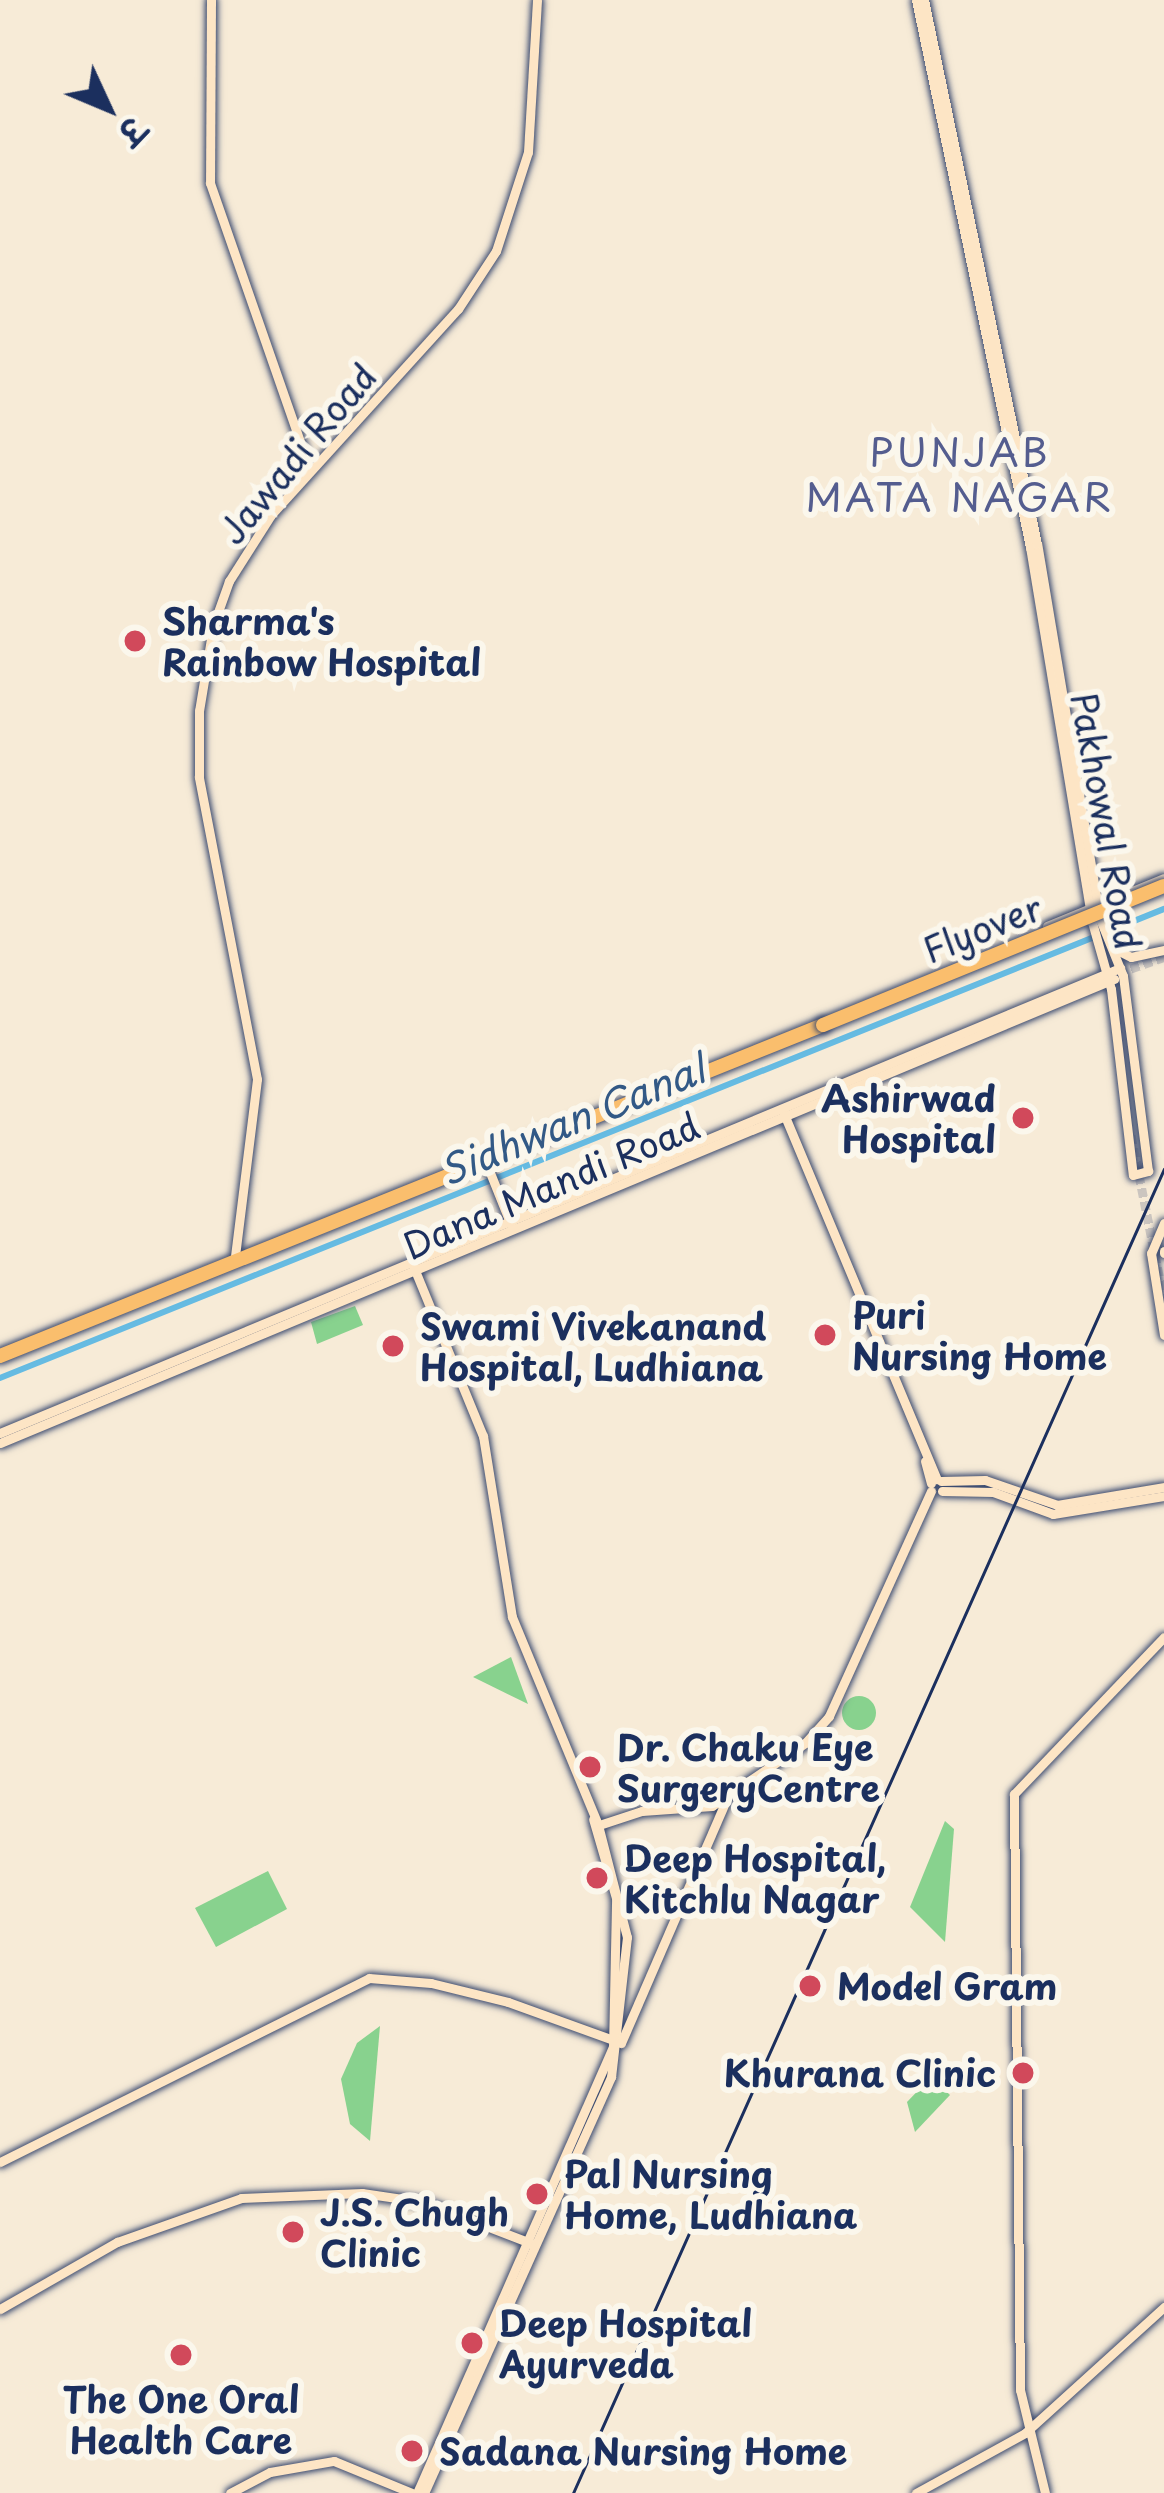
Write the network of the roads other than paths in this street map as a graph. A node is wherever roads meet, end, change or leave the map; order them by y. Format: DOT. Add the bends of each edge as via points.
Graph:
graph roads {
  1 [pos="212,0"];
  2 [pos="537,0"];
  3 [pos="921,1"];
  4 [pos="309,468"];
  5 [pos="1164,885"];
  6 [pos="1095,915"];
  7 [pos="1108,945"];
  8 [pos="1164,950"];
  9 [pos="1102,959"];
  10 [pos="1114,975"];
  11 [pos="1081,981"];
  12 [pos="1076,994"];
  13 [pos="1114,1007"];
  14 [pos="799,1033"];
  15 [pos="957,1039"];
  16 [pos="784,1113"];
  17 [pos="487,1165"];
  18 [pos="1164,1223"];
  19 [pos="511,1226"];
  20 [pos="235,1256"];
  21 [pos="413,1267"];
  22 [pos="1164,1335"];
  23 [pos="0,1353"];
  24 [pos="0,1433"];
  25 [pos="0,1443"];
  26 [pos="937,1485"];
  27 [pos="1164,1491"];
  28 [pos="1164,1637"];
  29 [pos="726,1800"];
  30 [pos="594,1824"];
  31 [pos="618,2042"];
  32 [pos="0,2162"];
  33 [pos="530,2243"];
  34 [pos="1164,2307"];
  35 [pos="0,2309"];
  36 [pos="1025,2433"];
  37 [pos="969,2467"];
  38 [pos="230,2493"];
  39 [pos="418,2493"];
  40 [pos="916,2493"];
  41 [pos="937,2493"];
  42 [pos="1046,2493"];
  1 -- 4 [label="street" via="210,183"];
  2 -- 4 [label="street, Jawadi Road" via="528,152 496,251 458,309"];
  3 -- 6 [label="street, Pakhowal Road" via="1036,544"];
  4 -- 20 [label="street, Jawadi Road" via="223,595 199,711 203,804 256,1066"];
  5 -- 6 [label="street"];
  5 -- 14 [label="highway, Flyover, bridge"];
  6 -- 7 [label="street, Pakhowal Road"];
  6 -- 14 [label="street"];
  7 -- 8 [label="street" via="1132,957"];
  7 -- 9 [label="street, Pakhowal Road"];
  7 -- 10 [label="street, Pakhowal Road"];
  9 -- 10 [label="street, Pakhowal Road"];
  9 -- 11 [label="street"];
  10 -- 11 [label="street"];
  10 -- 12 [label="street, Dana Mandi Road"];
  10 -- 13 [label="street, Pakhowal Road"];
  10 -- 13 [label="street, Pakhowal Road" via="1148,1171 1133,1175"];
  11 -- 15 [label="street"];
  12 -- 13 [label="street" via="1101,996"];
  12 -- 15 [label="street, Dana Mandi Road"];
  14 -- 17 [label="highway"];
  14 -- 20 [label="highway"];
  15 -- 16 [label="street, Dana Mandi Road"];
  16 -- 19 [label="street, Dana Mandi Road"];
  16 -- 26 [label="street"];
  17 -- 19 [label="street"];
  17 -- 23 [label="highway"];
  18 -- 22 [label="street" via="1151,1248"];
  19 -- 21 [label="street, Dana Mandi Road"];
  20 -- 23 [label="highway"];
  21 -- 24 [label="street"];
  21 -- 25 [label="street, Dana Mandi Road"];
  21 -- 30 [label="street" via="483,1436 512,1617"];
  26 -- 27 [label="street" via="985,1480 1058,1505"];
  26 -- 29 [label="street" via="829,1716 791,1757"];
  28 -- 36 [label="street" via="1014,1794"];
  29 -- 30 [label="street"];
  29 -- 31 [label="street"];
  30 -- 31 [label="street" via="616,1898"];
  31 -- 32 [label="street" via="508,2002 369,1978"];
  31 -- 33 [label="street"];
  33 -- 35 [label="street" via="424,2202 362,2193 241,2198 117,2242"];
  33 -- 39 [label="street"];
  34 -- 36 [label="street"];
  36 -- 37 [label="street"];
  36 -- 42 [label="street"];
  37 -- 40 [label="street"];
  37 -- 41 [label="street"];
  38 -- 39 [label="street" via="270,2472 334,2461"];
}
